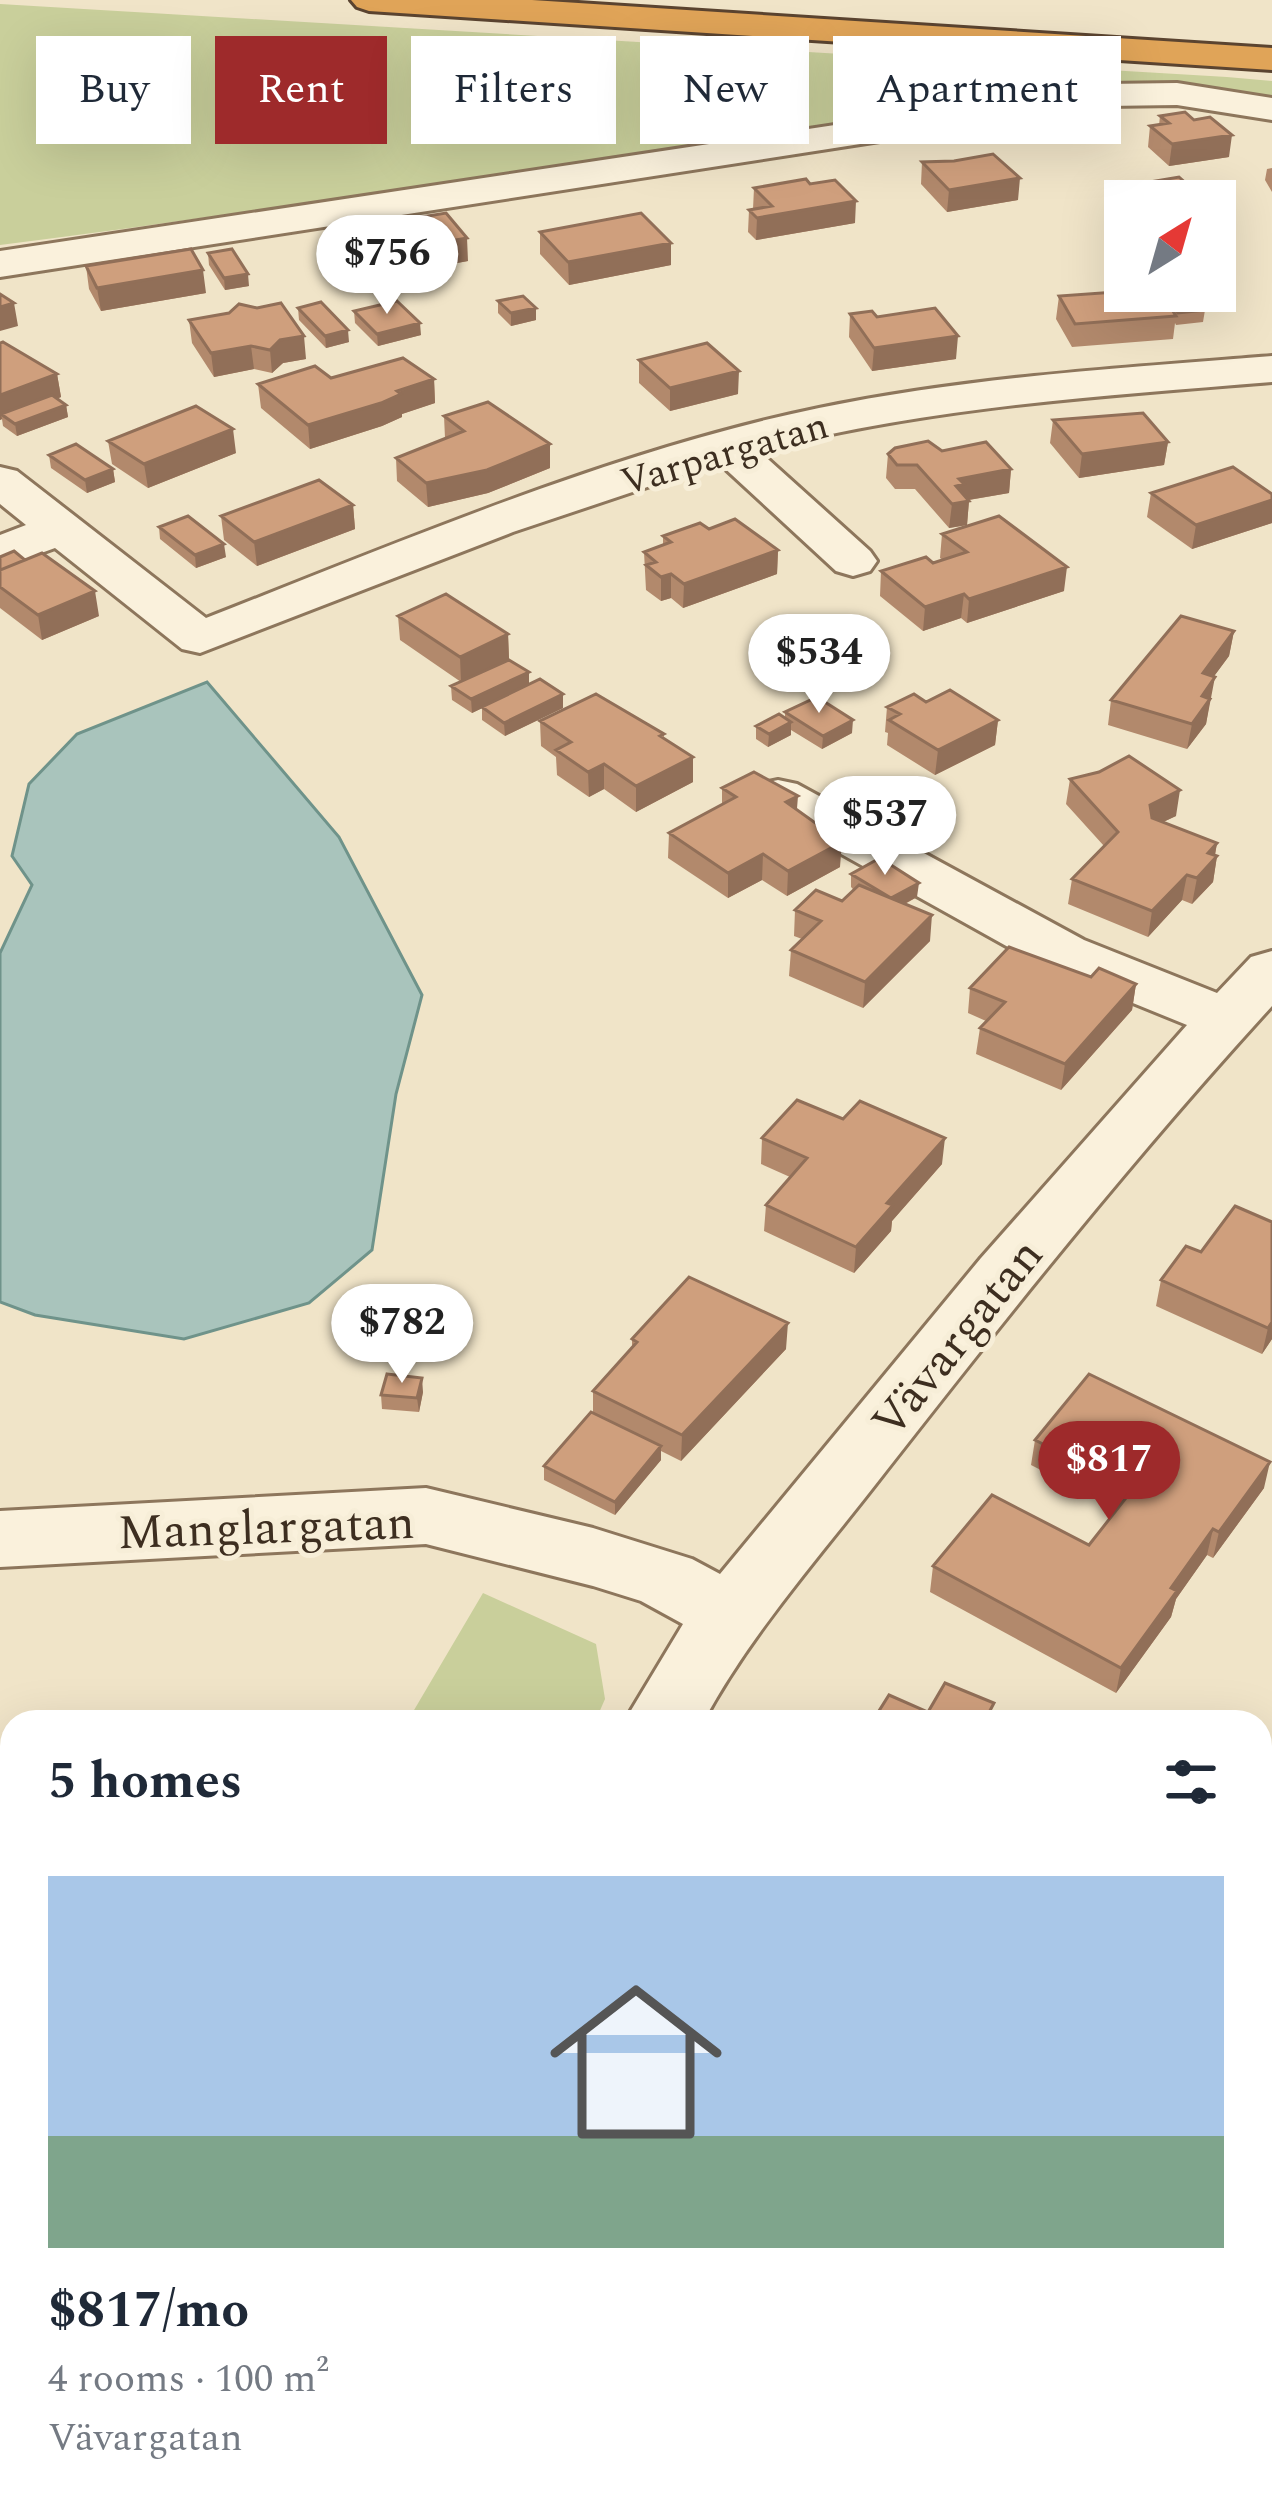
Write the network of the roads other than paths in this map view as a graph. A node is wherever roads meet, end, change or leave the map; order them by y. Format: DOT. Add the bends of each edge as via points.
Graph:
graph roads {
  1 [pos="369,0"];
  2 [pos="713,0"];
  3 [pos="1272,35"];
  4 [pos="1272,58"];
  5 [pos="1272,109"];
  6 [pos="0,264"];
  7 [pos="1272,369"];
  8 [pos="728,445"];
  9 [pos="0,482"];
  10 [pos="62,527"];
  11 [pos="0,553"];
  12 [pos="853,561"];
  13 [pos="859,792"];
  14 [pos="778,796"];
  15 [pos="1250,993"];
  16 [pos="0,1539"];
  17 [pos="732,1615"];
  18 [pos="671,1710"];
  1 -- 4 [label="highway"];
  2 -- 3 [label="highway"];
  5 -- 6 [label="street" via="1177,94 1106,94"];
  7 -- 8 [label="street, Varpargatan" via="1032,388 820,421"];
  8 -- 10 [label="street, Varpargatan" via="496,522 200,638"];
  8 -- 12 [label="street"];
  9 -- 10 [label="street"];
  10 -- 11 [label="street"];
  13 -- 15 [label="street" via="917,839 1022,899"];
  14 -- 15 [label="street" via="1063,952"];
  15 -- 17 [label="street, Vävargatan" via="960,1329"];
  16 -- 17 [label="street, Manglargatan" via="426,1516 629,1568"];
  17 -- 18 [label="street, Vävargatan"];
}
